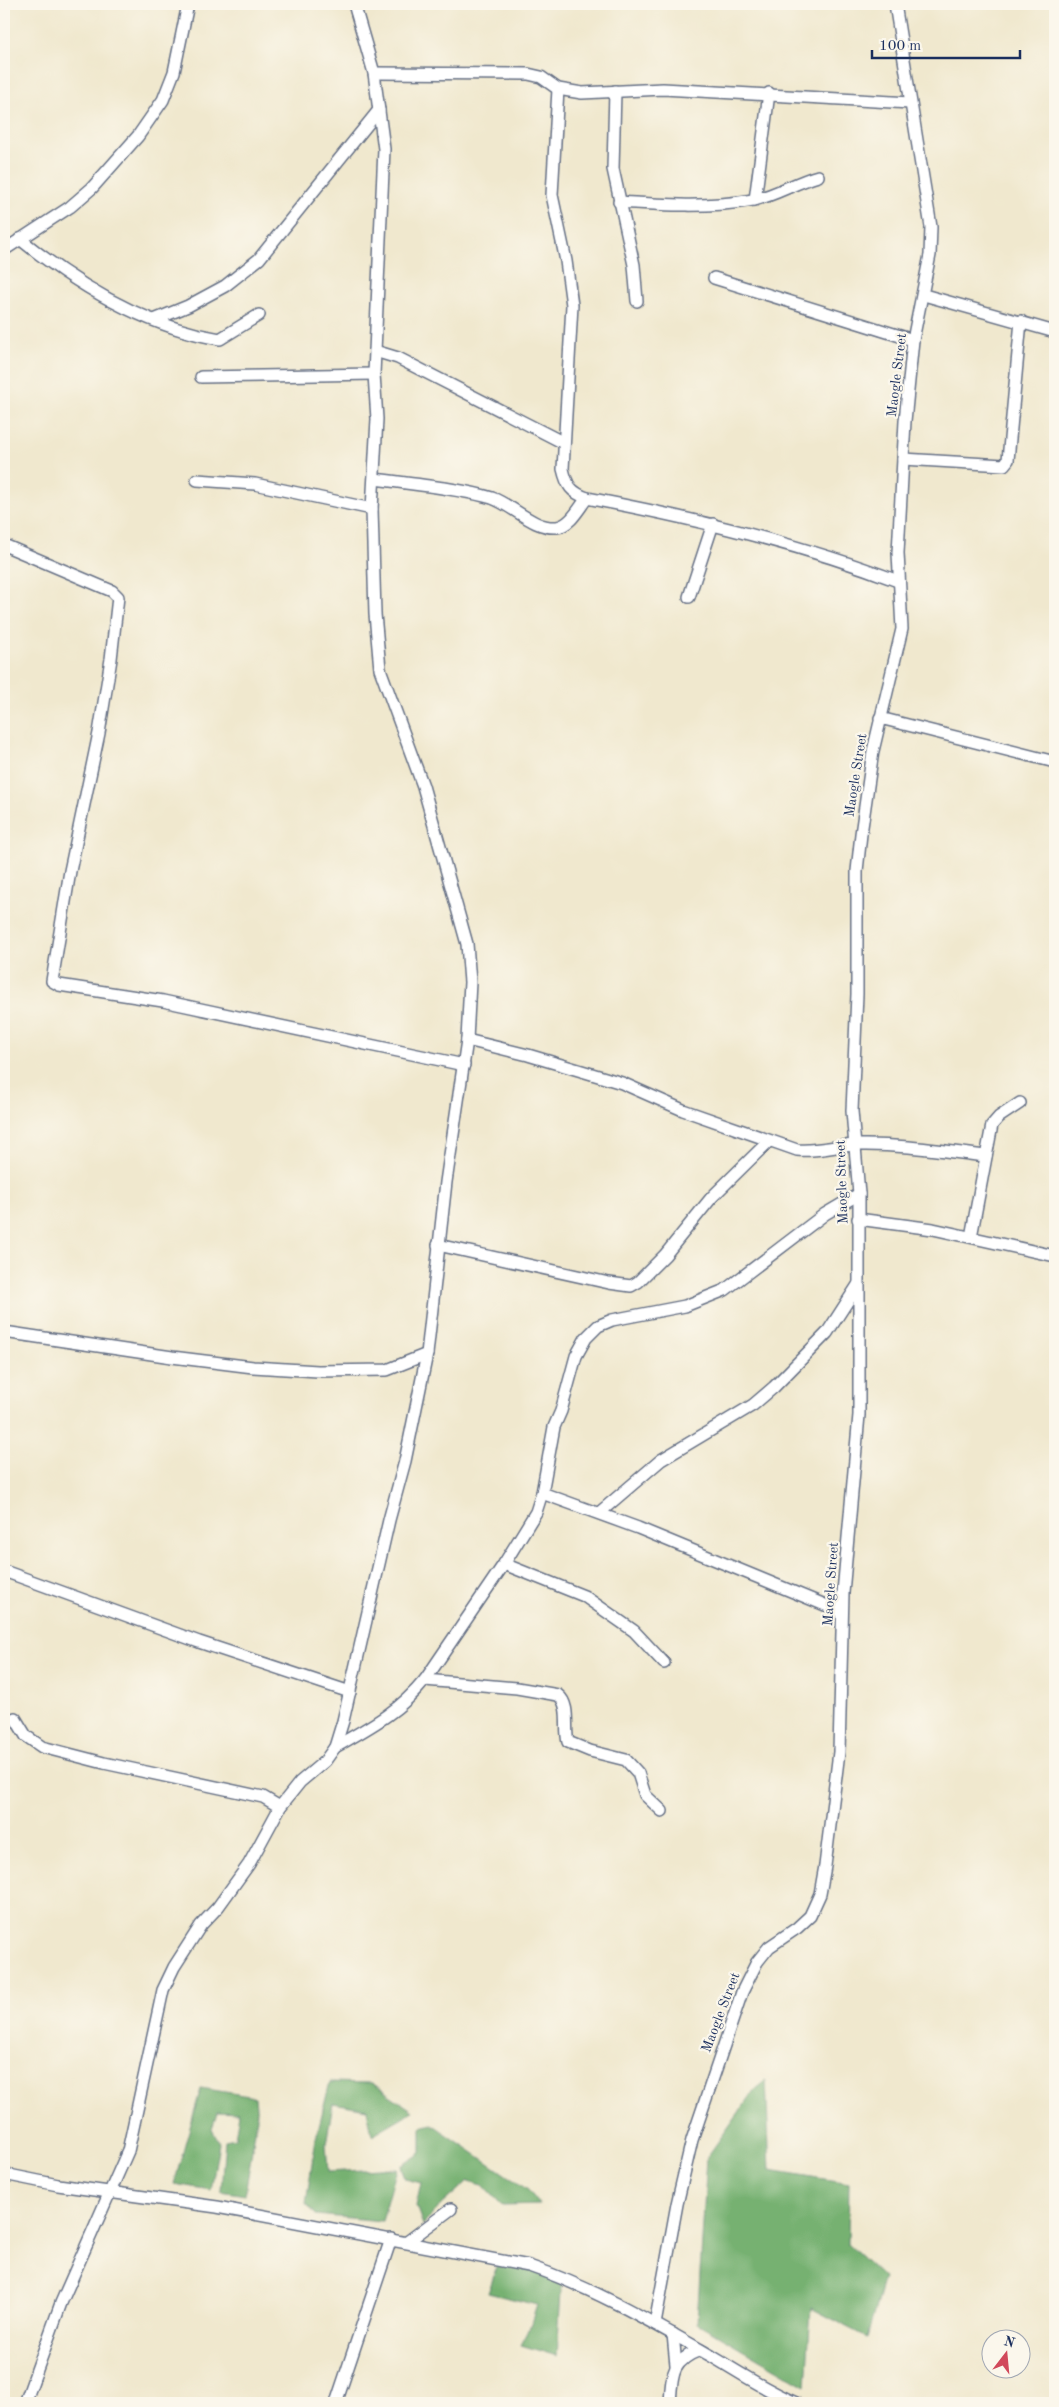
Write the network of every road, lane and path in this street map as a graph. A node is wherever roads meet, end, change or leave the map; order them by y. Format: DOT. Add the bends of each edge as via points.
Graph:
graph roads {
  1 [pos="188,4"];
  2 [pos="354,4"];
  3 [pos="895,4"];
  4 [pos="374,72"];
  5 [pos="558,89"];
  6 [pos="615,91"];
  7 [pos="769,93"];
  8 [pos="910,103"];
  9 [pos="379,110"];
  10 [pos="818,176"];
  11 [pos="755,200"];
  12 [pos="619,202"];
  13 [pos="20,239"];
  14 [pos="4,250"];
  15 [pos="714,278"];
  16 [pos="924,294"];
  17 [pos="637,301"];
  18 [pos="259,315"];
  19 [pos="154,320"];
  20 [pos="1021,322"];
  21 [pos="1055,332"];
  22 [pos="914,340"];
  23 [pos="375,351"];
  24 [pos="374,374"];
  25 [pos="202,377"];
  26 [pos="564,444"];
  27 [pos="903,458"];
  28 [pos="375,479"];
  29 [pos="197,480"];
  30 [pos="587,498"];
  31 [pos="372,509"];
  32 [pos="713,524"];
  33 [pos="4,545"];
  34 [pos="898,581"];
  35 [pos="689,597"];
  36 [pos="880,718"];
  37 [pos="1055,762"];
  38 [pos="467,1040"];
  39 [pos="464,1066"];
  40 [pos="1020,1103"];
  41 [pos="769,1141"];
  42 [pos="856,1145"];
  43 [pos="986,1156"];
  44 [pos="859,1194"];
  45 [pos="858,1219"];
  46 [pos="971,1237"];
  47 [pos="438,1245"];
  48 [pos="1055,1256"];
  49 [pos="858,1285"];
  50 [pos="4,1332"];
  51 [pos="427,1354"];
  52 [pos="542,1493"];
  53 [pos="600,1513"];
  54 [pos="504,1564"];
  55 [pos="4,1571"];
  56 [pos="842,1612"];
  57 [pos="664,1663"];
  58 [pos="425,1680"];
  59 [pos="350,1692"];
  60 [pos="15,1718"];
  61 [pos="335,1747"];
  62 [pos="280,1807"];
  63 [pos="662,1811"];
  64 [pos="4,2174"];
  65 [pos="110,2192"];
  66 [pos="451,2208"];
  67 [pos="391,2239"];
  68 [pos="407,2242"];
  69 [pos="655,2324"];
  70 [pos="673,2334"];
  71 [pos="700,2350"];
  72 [pos="676,2365"];
  73 [pos="26,2403"];
  74 [pos="336,2403"];
  75 [pos="670,2403"];
  76 [pos="796,2403"];
  1 -- 13 [label="street" via="174,72 163,100 138,136 70,208"];
  2 -- 4 [label="street"];
  3 -- 8 [label="street, Maogle Street"];
  4 -- 5 [label="street" via="528,74 541,77"];
  4 -- 9 [label="street"];
  5 -- 6 [label="street" via="582,93"];
  5 -- 26 [label="street" via="552,195 572,305"];
  6 -- 7 [label="street" via="663,88"];
  6 -- 12 [label="street" via="613,169"];
  7 -- 8 [label="street"];
  7 -- 11 [label="street"];
  8 -- 16 [label="street, Maogle Street" via="931,227"];
  9 -- 19 [label="street" via="259,259 225,286"];
  9 -- 23 [label="street" via="384,149"];
  10 -- 11 [label="street"];
  11 -- 12 [label="street" via="692,205"];
  12 -- 17 [label="street" via="634,264"];
  13 -- 14 [label="street"];
  13 -- 19 [label="street" via="75,280"];
  15 -- 22 [label="street"];
  16 -- 20 [label="street"];
  16 -- 22 [label="street, Maogle Street"];
  18 -- 19 [label="street" via="220,339"];
  20 -- 21 [label="street"];
  20 -- 27 [label="street" via="1008,460 1004,464"];
  22 -- 27 [label="street, Maogle Street"];
  23 -- 24 [label="street"];
  23 -- 26 [label="street" via="398,358"];
  24 -- 25 [label="street"];
  24 -- 28 [label="street" via="377,419"];
  26 -- 30 [label="street" via="563,469 568,487"];
  27 -- 34 [label="street, Maogle Street"];
  28 -- 30 [label="street" via="490,498 538,524 558,526 569,522"];
  28 -- 31 [label="street"];
  29 -- 31 [label="street" via="255,484"];
  30 -- 32 [label="street"];
  31 -- 38 [label="street" via="380,669 423,786 467,944 470,982"];
  32 -- 34 [label="street" via="858,566"];
  32 -- 35 [label="street"];
  33 -- 39 [label="street" via="112,591 118,597 100,724 70,871 52,981 59,985 163,1001"];
  34 -- 36 [label="street, Maogle Street" via="902,629"];
  36 -- 37 [label="street"];
  36 -- 42 [label="street, Maogle Street" via="860,834 857,871 857,994 852,1111"];
  38 -- 39 [label="street"];
  38 -- 41 [label="street" via="622,1083 683,1110"];
  39 -- 47 [label="street"];
  40 -- 43 [label="street" via="992,1125"];
  41 -- 42 [label="street" via="807,1151"];
  41 -- 47 [label="street" via="712,1197 665,1255 631,1286 608,1284"];
  42 -- 43 [label="street" via="903,1146"];
  42 -- 44 [label="street, Maogle Street"];
  43 -- 46 [label="street"];
  44 -- 45 [label="street, Maogle Street"];
  44 -- 52 [label="street" via="825,1214 725,1290 685,1306 620,1318 598,1326 586,1338 576,1356 554,1427"];
  45 -- 46 [label="street"];
  45 -- 49 [label="street, Maogle Street"];
  46 -- 48 [label="street"];
  47 -- 51 [label="street"];
  49 -- 53 [label="street" via="826,1333 774,1388 753,1405 661,1460"];
  49 -- 56 [label="street, Maogle Street" via="859,1415"];
  50 -- 51 [label="street" via="172,1357 318,1371 387,1370"];
  51 -- 59 [label="street"];
  52 -- 53 [label="street"];
  52 -- 54 [label="street" via="528,1528"];
  53 -- 56 [label="street"];
  54 -- 57 [label="street" via="584,1596 634,1631"];
  54 -- 58 [label="street"];
  55 -- 59 [label="street" via="190,1639"];
  56 -- 69 [label="street, Maogle Street" via="839,1752 820,1894 810,1916 769,1947 757,1962 742,1992 692,2140 676,2204"];
  58 -- 61 [label="street" via="392,1713"];
  58 -- 63 [label="street" via="558,1695 564,1704 568,1742 626,1760 638,1773 645,1795"];
  59 -- 61 [label="street"];
  60 -- 62 [label="street" via="26,1736 42,1747 263,1797"];
  61 -- 62 [label="street"];
  62 -- 65 [label="street" via="248,1864 202,1925 163,1990 133,2134"];
  64 -- 65 [label="street"];
  65 -- 67 [label="street" via="216,2207"];
  65 -- 73 [label="street" via="62,2303"];
  66 -- 68 [label="street"];
  67 -- 68 [label="street"];
  67 -- 74 [label="street"];
  68 -- 69 [label="street" via="529,2266 597,2293"];
  69 -- 70 [label="street"];
  70 -- 71 [label="street"];
  70 -- 72 [label="street"];
  71 -- 72 [label="street" via="682,2358"];
  71 -- 76 [label="street"];
  72 -- 75 [label="street"];
}
